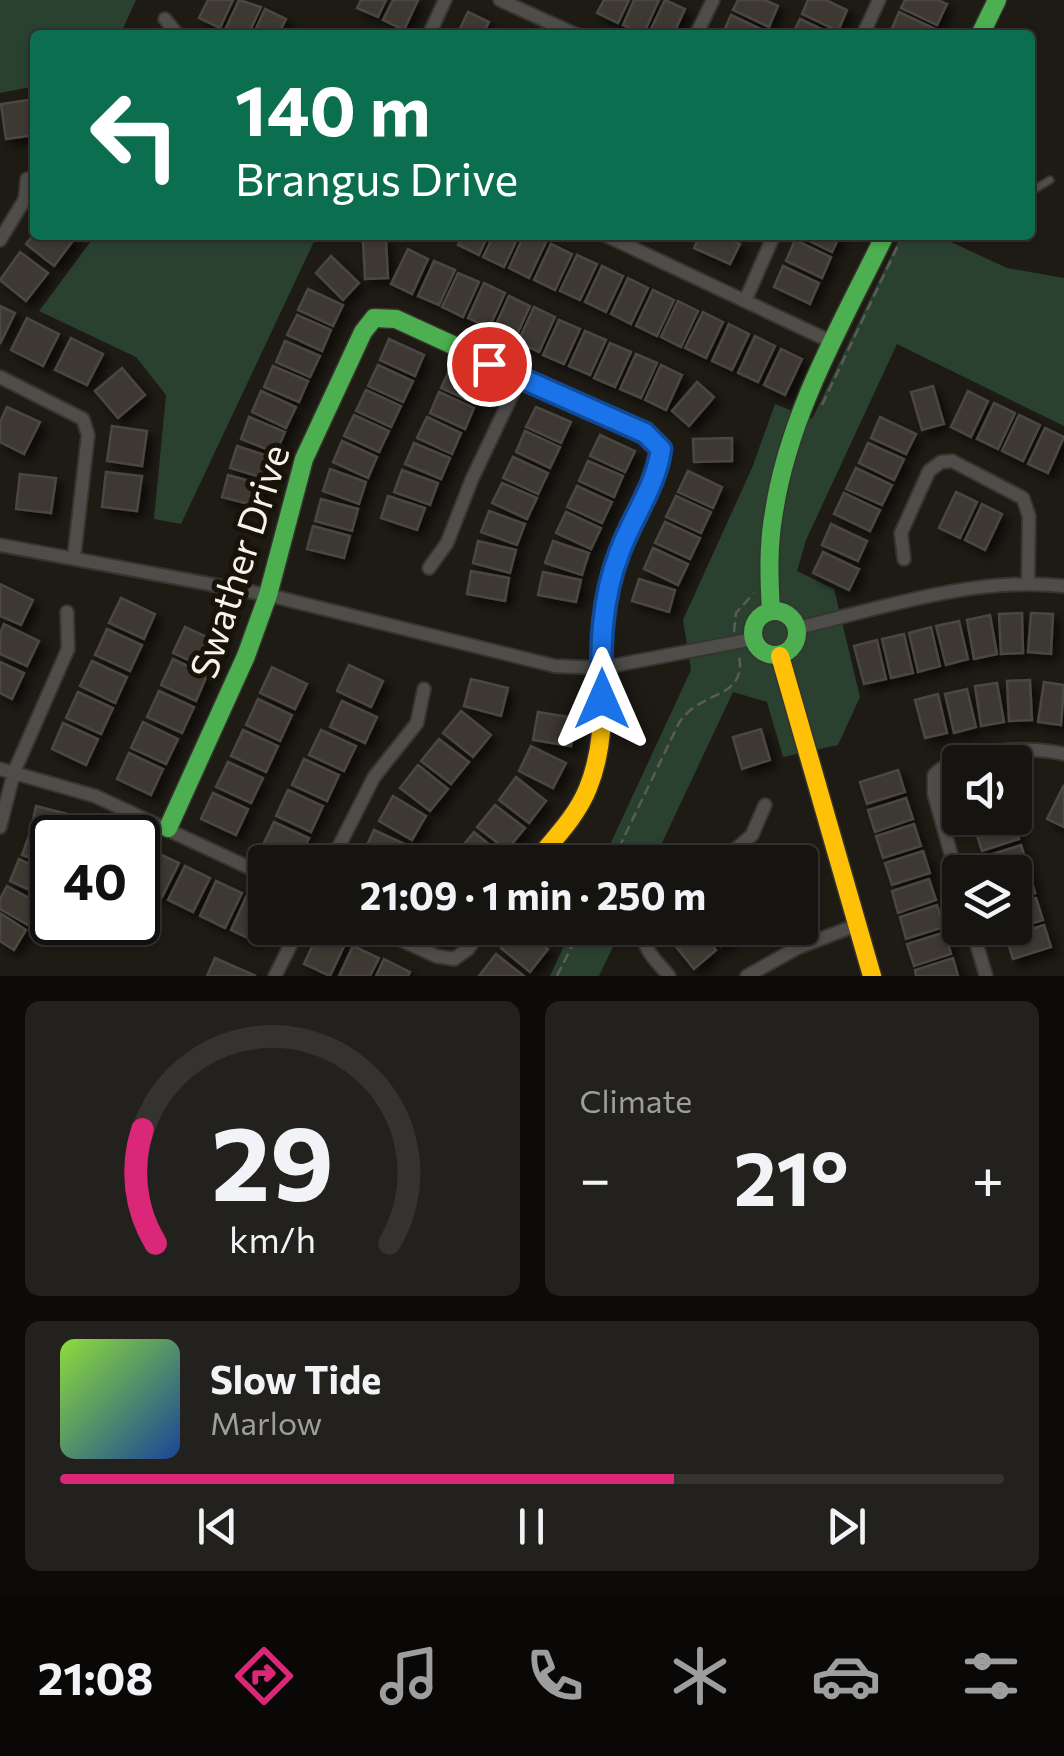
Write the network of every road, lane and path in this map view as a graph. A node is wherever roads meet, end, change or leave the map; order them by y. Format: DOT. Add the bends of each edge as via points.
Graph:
graph roads {
  1 [pos="445,0"];
  2 [pos="500,0"];
  3 [pos="713,0"];
  4 [pos="879,0"];
  5 [pos="996,0"];
  6 [pos="164,20"];
  7 [pos="173,30"];
  8 [pos="431,30"];
  9 [pos="566,30"];
  10 [pos="698,30"];
  11 [pos="865,30"];
  12 [pos="982,30"];
  13 [pos="27,178"];
  14 [pos="1050,180"];
  15 [pos="1035,189"];
  16 [pos="0,240"];
  17 [pos="617,240"];
  18 [pos="772,240"];
  19 [pos="883,240"];
  20 [pos="745,301"];
  21 [pos="834,344"];
  22 [pos="0,378"];
  23 [pos="520,378"];
  24 [pos="0,544"];
  25 [pos="74,556"];
  26 [pos="904,560"];
  27 [pos="429,568"];
  28 [pos="1028,584"];
  29 [pos="1064,586"];
  30 [pos="268,595"];
  31 [pos="771,611"];
  32 [pos="68,612"];
  33 [pos="797,628"];
  34 [pos="753,638"];
  35 [pos="780,656"];
  36 [pos="601,668"];
  37 [pos="424,690"];
  38 [pos="1064,754"];
  39 [pos="7,770"];
  40 [pos="766,806"];
  41 [pos="0,827"];
  42 [pos="168,828"];
  43 [pos="340,845"];
  44 [pos="549,845"];
  45 [pos="740,845"];
  46 [pos="951,855"];
  47 [pos="248,867"];
  48 [pos="858,925"];
  49 [pos="291,945"];
  50 [pos="412,945"];
  51 [pos="471,945"];
  52 [pos="572,945"];
  53 [pos="646,945"];
  54 [pos="977,945"];
  55 [pos="276,976"];
  56 [pos="557,976"];
  57 [pos="669,976"];
  58 [pos="746,976"];
  59 [pos="872,976"];
  60 [pos="986,976"];
  1 -- 8 [label="street"];
  2 -- 9 [label="street"];
  3 -- 10 [label="street"];
  4 -- 11 [label="street"];
  5 -- 12 [label="street"];
  6 -- 7 [label="street"];
  13 -- 16 [label="street" via="25,199"];
  14 -- 15 [label="lane"];
  17 -- 20 [label="street"];
  18 -- 20 [label="street"];
  19 -- 21 [label="street"];
  20 -- 21 [label="street"];
  21 -- 31 [label="street" via="776,488 768,548"];
  22 -- 25 [label="street" via="82,419 88,435"];
  23 -- 27 [label="street" via="447,543"];
  23 -- 30 [label="street, Swather Drive" via="396,319 374,318 304,460"];
  23 -- 36 [label="street" via="645,433 661,449 610,580"];
  24 -- 25 [label="street"];
  25 -- 30 [label="street"];
  26 -- 28 [label="street" via="901,532 929,471 952,461 1024,498"];
  28 -- 29 [label="street"];
  28 -- 33 [label="street" via="976,588"];
  30 -- 36 [label="street" via="556,666"];
  30 -- 42 [label="street, Swather Drive"];
  31 -- 33 [label="street" via="788,614"];
  31 -- 34 [label="street" via="755,624"];
  32 -- 39 [label="street" via="68,649"];
  33 -- 35 [label="street" via="794,645"];
  34 -- 35 [label="street" via="760,650"];
  34 -- 36 [label="street"];
  35 -- 48 [label="street"];
  36 -- 44 [label="street" via="602,730 592,775"];
  37 -- 43 [label="street" via="417,723 374,777"];
  38 -- 46 [label="street" via="1003,751 942,767 934,775 934,794"];
  39 -- 41 [label="street"];
  39 -- 42 [label="street" via="96,796"];
  40 -- 45 [label="street"];
  42 -- 47 [label="street"];
  48 -- 58 [label="street"];
  48 -- 59 [label="street"];
  49 -- 55 [label="street"];
  50 -- 51 [label="street" via="454,959"];
  52 -- 56 [label="path"];
  53 -- 57 [label="street"];
  54 -- 60 [label="street"];
}
